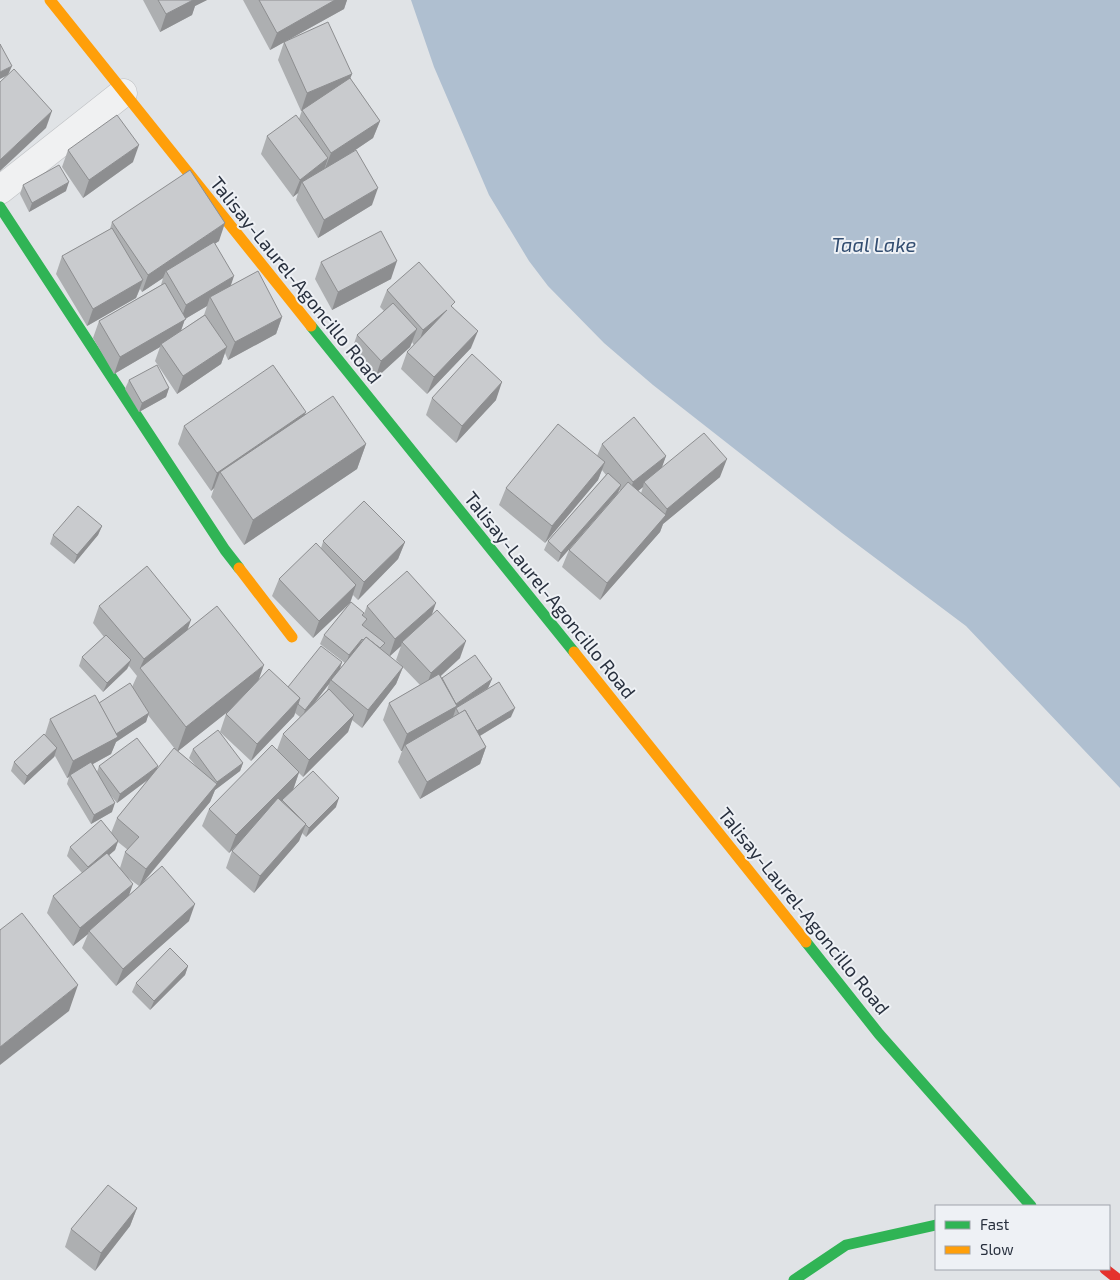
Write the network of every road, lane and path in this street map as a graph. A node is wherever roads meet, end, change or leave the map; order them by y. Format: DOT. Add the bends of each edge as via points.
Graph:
graph roads {
  1 [pos="50,0"];
  2 [pos="123,93"];
  3 [pos="0,190"];
  4 [pos="0,207"];
  5 [pos="292,637"];
  6 [pos="1025,1205"];
  7 [pos="935,1225"];
  8 [pos="1106,1270"];
  9 [pos="794,1280"];
  10 [pos="1119,1280"];
  1 -- 2 [label="main road, Talisay-Laurel-Agoncillo Road"];
  2 -- 3 [label="street"];
  2 -- 6 [label="main road, Talisay-Laurel-Agoncillo Road" via="879,1034"];
  4 -- 5 [label="main road" via="225,550"];
  7 -- 9 [label="main road" via="846,1245"];
  8 -- 10 [label="main road"];
}
